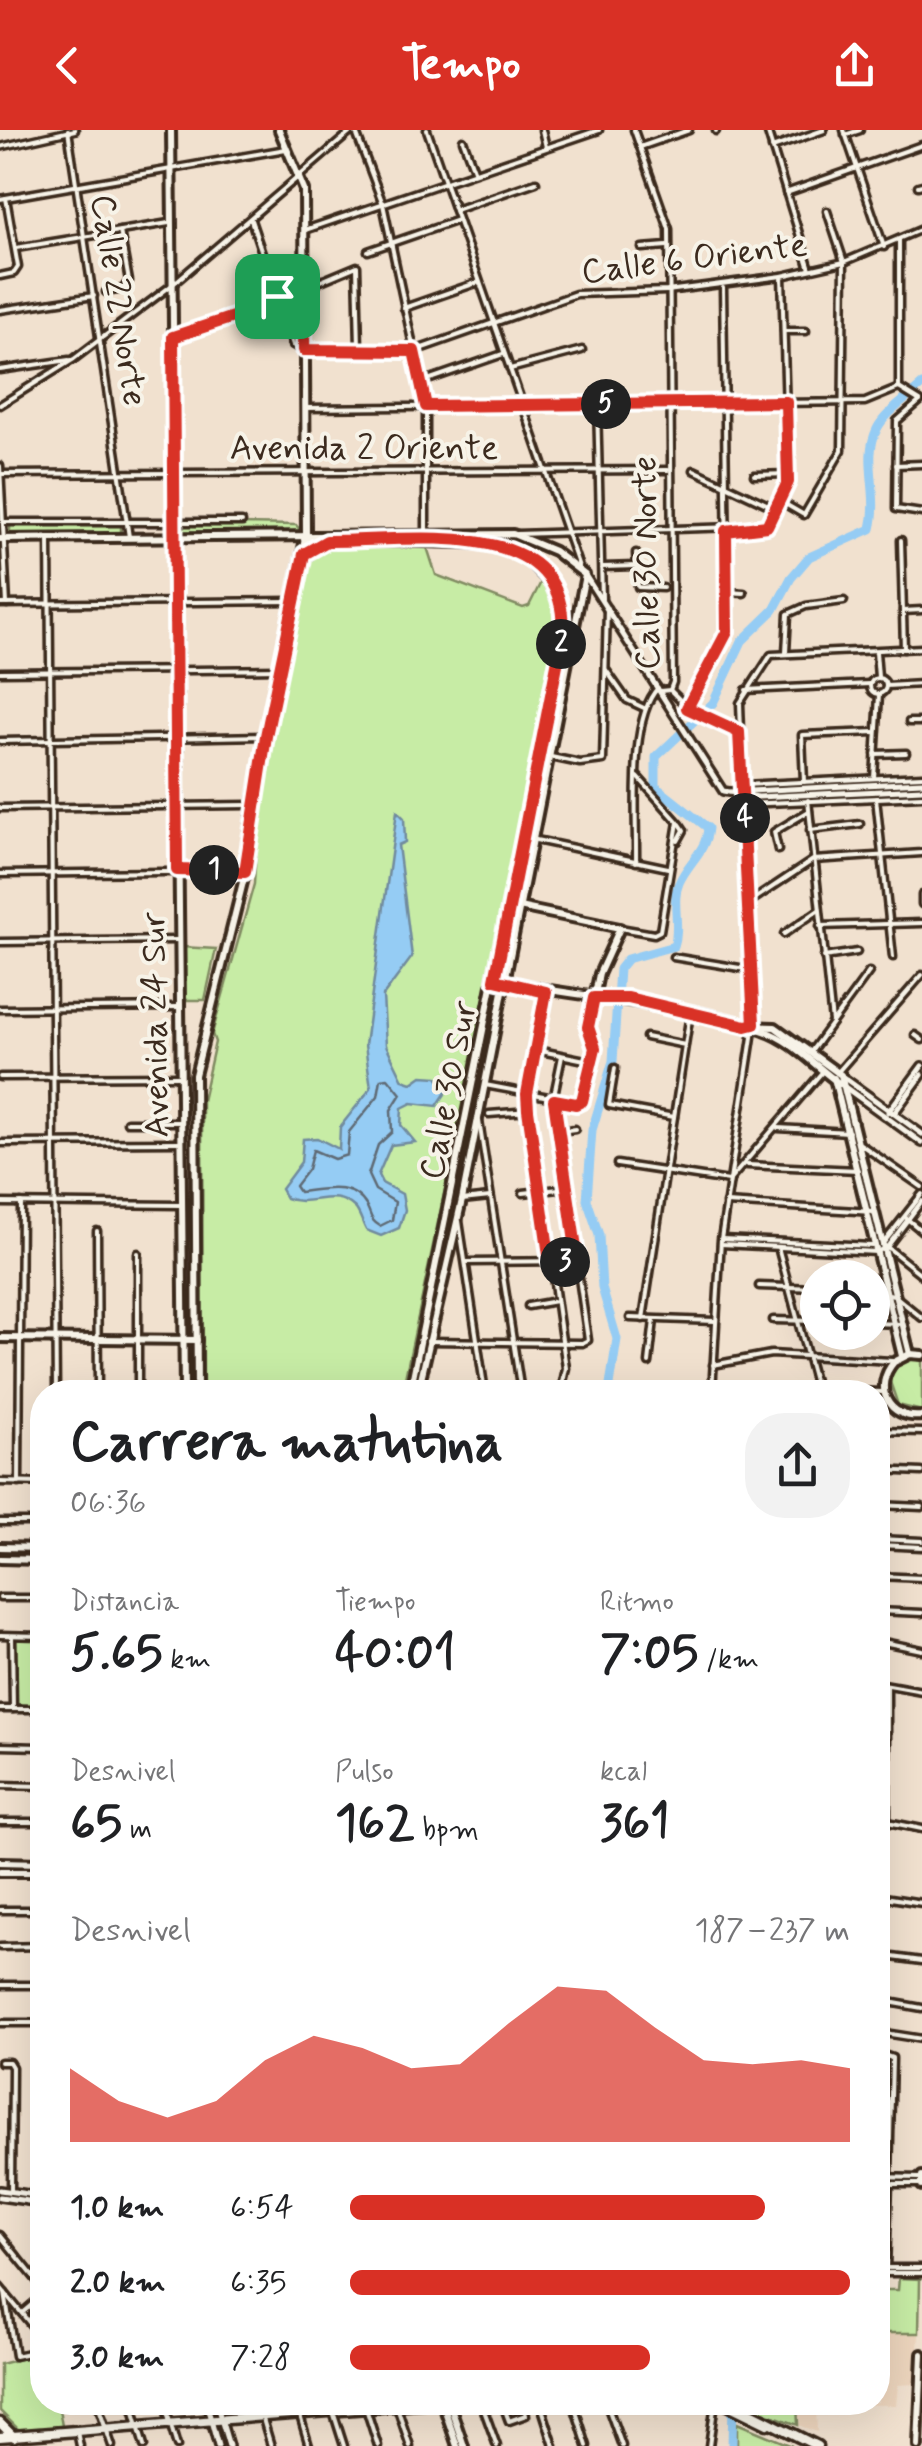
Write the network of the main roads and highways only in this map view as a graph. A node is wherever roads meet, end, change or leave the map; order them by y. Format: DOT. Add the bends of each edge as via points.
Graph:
graph roads {
  1 [pos="172,130"];
  2 [pos="279,130"];
  3 [pos="175,536"];
  4 [pos="303,536"];
  5 [pos="3,538"];
  6 [pos="426,538"];
  7 [pos="327,541"];
  8 [pos="540,543"];
  9 [pos="304,554"];
  10 [pos="530,560"];
  11 [pos="561,609"];
  12 [pos="578,610"];
  13 [pos="546,756"];
  14 [pos="515,906"];
  15 [pos="499,981"];
  16 [pos="594,998"];
  17 [pos="751,1026"];
  18 [pos="839,1076"];
  19 [pos="0,1338"];
  20 [pos="183,1340"];
  21 [pos="196,1340"];
  22 [pos="428,1341"];
  23 [pos="906,1355"];
  24 [pos="922,1355"];
  25 [pos="184,1380"];
  26 [pos="197,1380"];
  27 [pos="414,1380"];
  28 [pos="420,1380"];
  29 [pos="884,1380"];
  30 [pos="890,1402"];
  31 [pos="921,1418"];
  32 [pos="0,1548"];
  33 [pos="30,1548"];
  34 [pos="0,1560"];
  35 [pos="30,1560"];
  36 [pos="0,1862"];
  37 [pos="30,1862"];
  38 [pos="0,1872"];
  39 [pos="30,1872"];
  40 [pos="922,2354"];
  41 [pos="310,2415"];
  42 [pos="449,2415"];
  43 [pos="749,2415"];
  44 [pos="0,2423"];
  45 [pos="0,2437"];
  46 [pos="14,2437"];
  47 [pos="2,2446"];
  48 [pos="460,2446"];
  49 [pos="817,2446"];
  50 [pos="918,2446"];
  1 -- 3 [label="main road, Avenida 24 Sur"];
  2 -- 4 [label="main road, Avenida 24 Sur" via="301,178 305,230"];
  3 -- 4 [label="main road"];
  3 -- 5 [label="main road"];
  3 -- 20 [label="main road, Avenida 24 Sur"];
  4 -- 6 [label="main road"];
  4 -- 7 [label="main road"];
  4 -- 9 [label="main road, Avenida 24 Sur"];
  6 -- 7 [label="main road"];
  6 -- 8 [label="main road" via="513,534"];
  6 -- 10 [label="main road" via="492,542"];
  7 -- 9 [label="main road"];
  8 -- 10 [label="main road" via="531,548"];
  8 -- 12 [label="main road, Calle 30 Sur" via="585,576"];
  9 -- 21 [label="main road, Avenida 24 Sur" via="245,872 195,1075"];
  10 -- 11 [label="main road" via="552,585"];
  11 -- 12 [label="main road"];
  11 -- 13 [label="main road, Calle 30 Sur"];
  12 -- 13 [label="main road, Calle 30 Sur"];
  13 -- 14 [label="main road, Calle 30 Sur"];
  13 -- 14 [label="main road, Calle 30 Sur"];
  14 -- 15 [label="main road, Calle 30 Sur"];
  14 -- 16 [label="main road" via="620,928"];
  15 -- 16 [label="main road"];
  15 -- 22 [label="main road, Calle 30 Sur"];
  15 -- 22 [label="main road, Calle 30 Sur" via="485,1086"];
  16 -- 17 [label="main road" via="628,998"];
  17 -- 18 [label="main road"];
  17 -- 18 [label="main road" via="775,1027"];
  18 -- 23 [label="main road"];
  19 -- 20 [label="main road"];
  20 -- 21 [label="main road"];
  20 -- 25 [label="main road, Avenida 24 Sur"];
  21 -- 26 [label="main road, Avenida 24 Sur"];
  22 -- 27 [label="main road, Calle 30 Sur"];
  22 -- 28 [label="main road, Calle 30 Sur"];
  23 -- 24 [label="main road"];
  23 -- 29 [label="main road"];
  30 -- 31 [label="main road" via="897,1412"];
  32 -- 33 [label="main road"];
  34 -- 35 [label="main road"];
  36 -- 37 [label="main road"];
  38 -- 39 [label="main road"];
  40 -- 50 [label="main road"];
  41 -- 46 [label="main road"];
  42 -- 48 [label="main road"];
  43 -- 49 [label="main road"];
  44 -- 46 [label="main road"];
  45 -- 46 [label="main road"];
  45 -- 47 [label="main road"];
}
